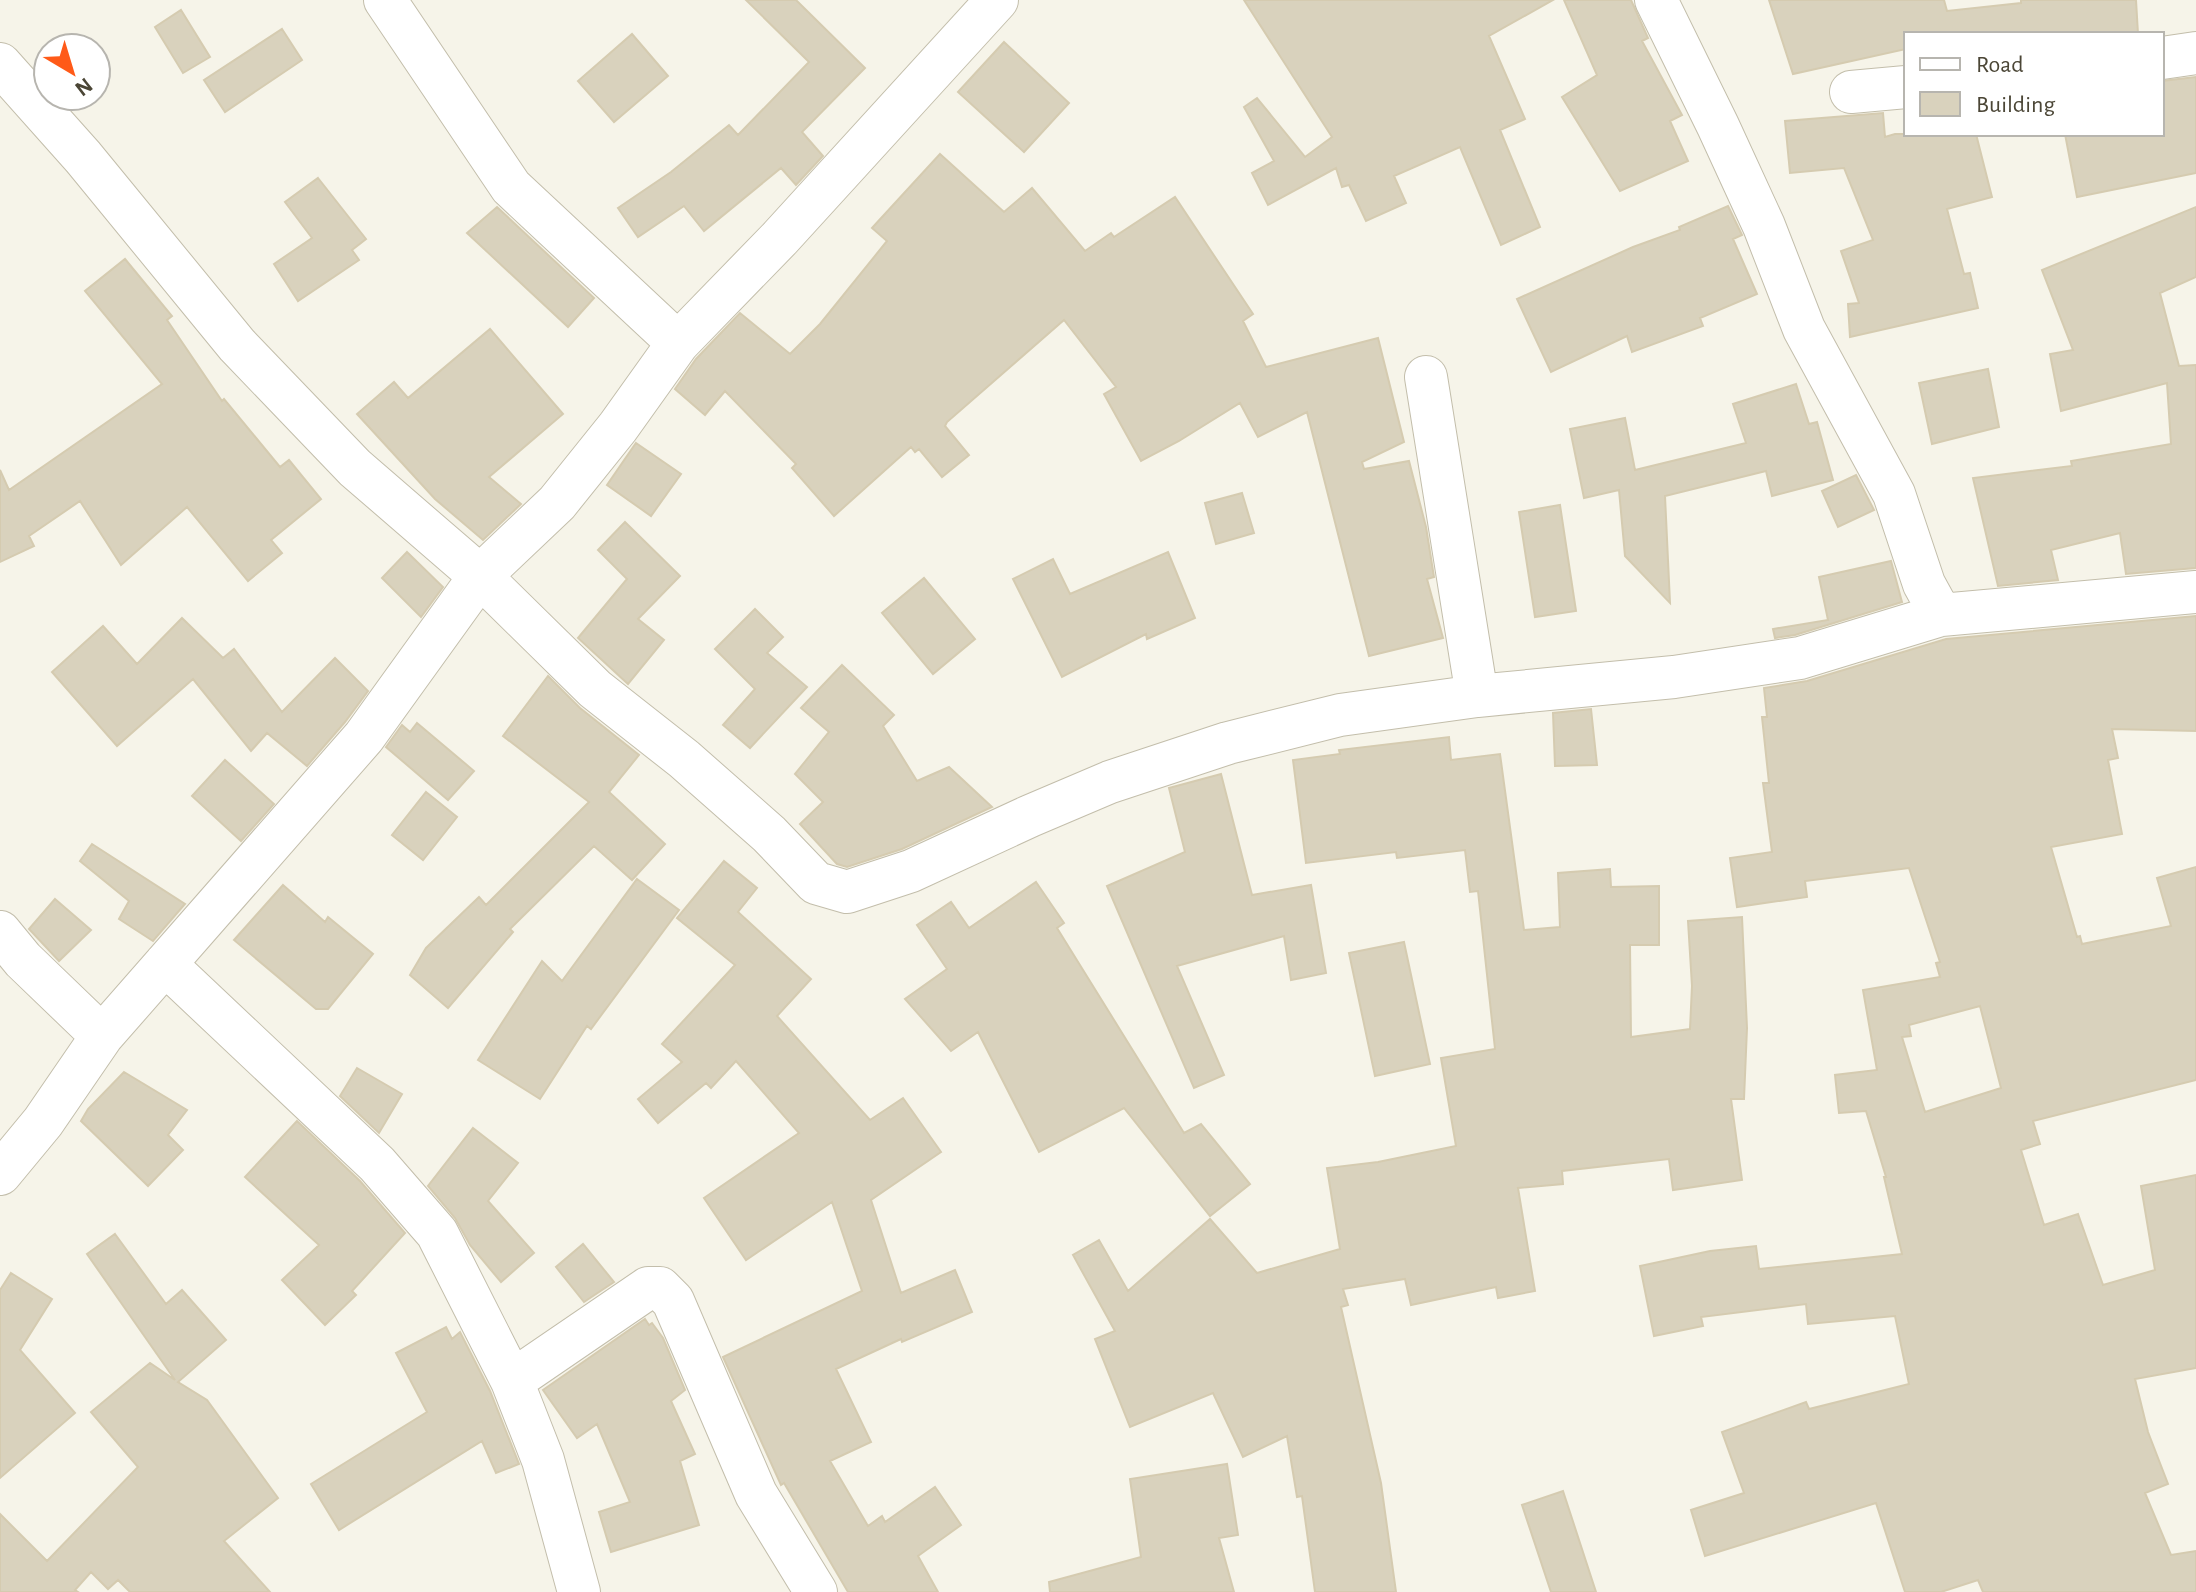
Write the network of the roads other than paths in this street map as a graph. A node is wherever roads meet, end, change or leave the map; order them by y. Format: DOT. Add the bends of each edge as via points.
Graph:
graph roads {
  1 [pos="385,0"];
  2 [pos="997,0"];
  3 [pos="1656,0"];
  4 [pos="2196,53"];
  5 [pos="2164,58"];
  6 [pos="0,64"];
  7 [pos="1904,87"];
  8 [pos="1851,92"];
  9 [pos="678,343"];
  10 [pos="1426,377"];
  11 [pos="480,576"];
  12 [pos="2196,592"];
  13 [pos="1941,615"];
  14 [pos="1477,696"];
  15 [pos="0,932"];
  16 [pos="165,964"];
  17 [pos="102,1036"];
  18 [pos="0,1174"];
  19 [pos="512,1381"];
  20 [pos="579,1592"];
  21 [pos="816,1592"];
  1 -- 9 [label="street" via="511,187"];
  2 -- 9 [label="street"];
  3 -- 13 [label="street" via="1757,212 1804,329 1894,494 1924,584"];
  4 -- 5 [label="street"];
  6 -- 11 [label="street" via="237,345 355,468"];
  7 -- 8 [label="street"];
  9 -- 11 [label="street" via="557,503"];
  10 -- 14 [label="street"];
  11 -- 14 [label="street" via="595,689 684,759 816,883 847,892 911,871 1110,782 1228,743 1340,715"];
  11 -- 16 [label="street" via="364,737"];
  12 -- 13 [label="street"];
  13 -- 14 [label="street" via="1800,658 1674,677"];
  15 -- 17 [label="street"];
  16 -- 17 [label="street"];
  16 -- 19 [label="street" via="377,1164 437,1233"];
  17 -- 18 [label="street"];
  19 -- 20 [label="street" via="543,1460"];
  19 -- 21 [label="street" via="648,1288 660,1288 673,1301 756,1494"];
}
